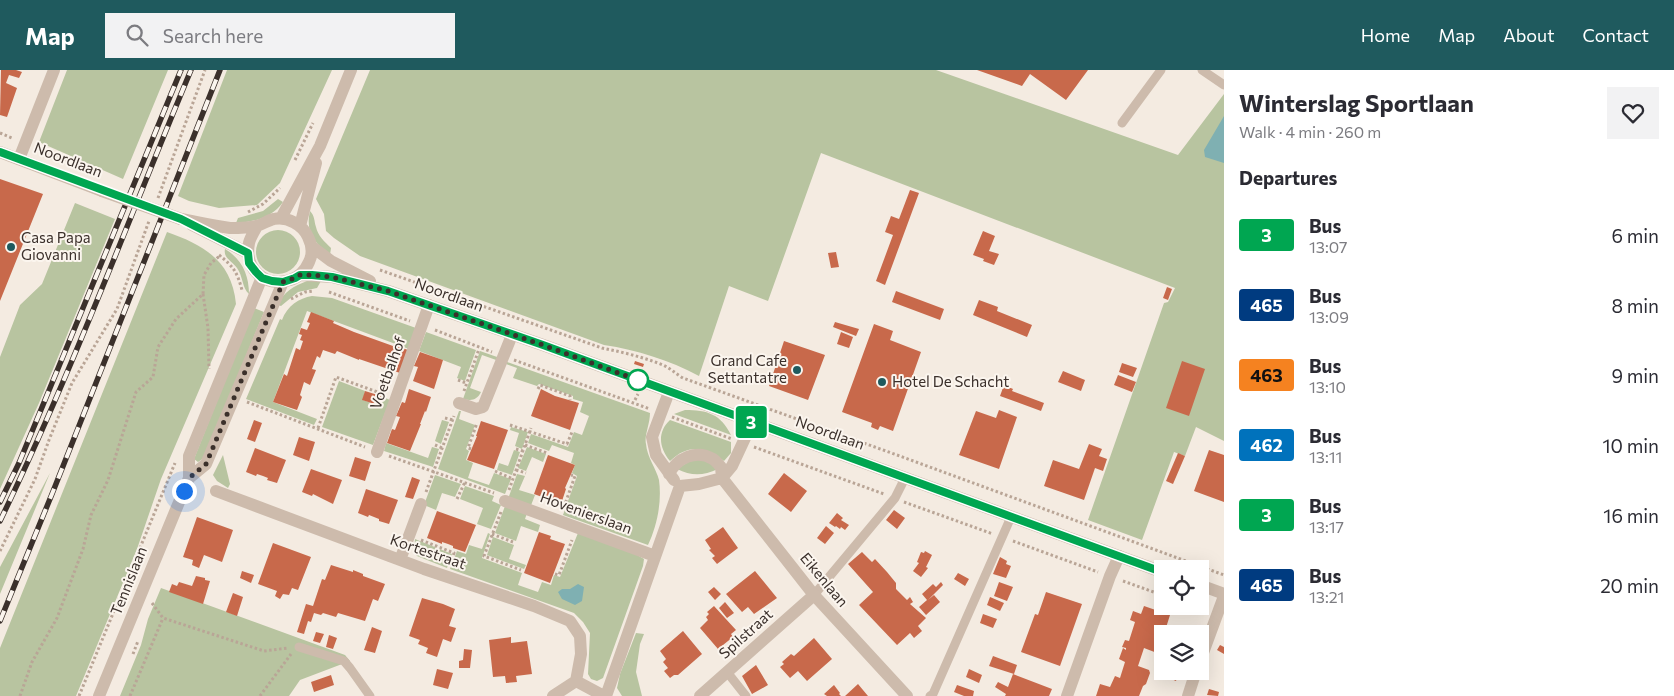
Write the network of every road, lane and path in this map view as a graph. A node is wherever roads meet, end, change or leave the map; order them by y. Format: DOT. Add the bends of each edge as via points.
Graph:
graph roads {
  1 [pos="54,70"];
  2 [pos="205,70"];
  3 [pos="351,70"];
  4 [pos="1161,70"];
  5 [pos="1202,70"];
  6 [pos="1224,85"];
  7 [pos="317,115"];
  8 [pos="1122,123"];
  9 [pos="320,146"];
  10 [pos="0,152"];
  11 [pos="19,159"];
  12 [pos="290,169"];
  13 [pos="282,187"];
  14 [pos="157,199"];
  15 [pos="242,213"];
  16 [pos="151,217"];
  17 [pos="281,218"];
  18 [pos="181,219"];
  19 [pos="257,226"];
  20 [pos="300,226"];
  21 [pos="312,246"];
  22 [pos="248,253"];
  23 [pos="380,270"];
  24 [pos="300,275"];
  25 [pos="262,278"];
  26 [pos="283,282"];
  27 [pos="318,291"];
  28 [pos="388,291"];
  29 [pos="327,292"];
  30 [pos="203,294"];
  31 [pos="243,294"];
  32 [pos="287,304"];
  33 [pos="428,305"];
  34 [pos="422,326"];
  35 [pos="512,335"];
  36 [pos="479,349"];
  37 [pos="504,356"];
  38 [pos="208,371"];
  39 [pos="458,380"];
  40 [pos="466,384"];
  41 [pos="538,389"];
  42 [pos="669,392"];
  43 [pos="396,398"];
  44 [pos="570,400"];
  45 [pos="459,403"];
  46 [pos="660,413"];
  47 [pos="479,417"];
  48 [pos="445,418"];
  49 [pos="452,420"];
  50 [pos="752,422"];
  51 [pos="510,425"];
  52 [pos="318,428"];
  53 [pos="531,430"];
  54 [pos="572,432"];
  55 [pos="744,443"];
  56 [pos="435,445"];
  57 [pos="525,445"];
  58 [pos="442,448"];
  59 [pos="471,449"];
  60 [pos="516,449"];
  61 [pos="523,451"];
  62 [pos="377,452"];
  63 [pos="548,453"];
  64 [pos="177,459"];
  65 [pos="516,470"];
  66 [pos="495,471"];
  67 [pos="526,473"];
  68 [pos="669,474"];
  69 [pos="571,475"];
  70 [pos="189,478"];
  71 [pos="513,478"];
  72 [pos="722,478"];
  73 [pos="905,478"];
  74 [pos="465,482"];
  75 [pos="680,486"];
  76 [pos="216,492"];
  77 [pos="895,498"];
  78 [pos="457,499"];
  79 [pos="504,501"];
  80 [pos="421,504"];
  81 [pos="564,506"];
  82 [pos="1011,517"];
  83 [pos="577,527"];
  84 [pos="492,532"];
  85 [pos="1003,537"];
  86 [pos="416,538"];
  87 [pos="513,542"];
  88 [pos="0,551"];
  89 [pos="656,556"];
  90 [pos="1119,556"];
  91 [pos="400,560"];
  92 [pos="449,568"];
  93 [pos="1154,569"];
  94 [pos="521,570"];
  95 [pos="555,574"];
  96 [pos="1224,575"];
  97 [pos="1110,576"];
  98 [pos="1209,589"];
  99 [pos="1154,592"];
  100 [pos="1224,595"];
  101 [pos="814,596"];
  102 [pos="154,606"];
  103 [pos="163,618"];
  104 [pos="1209,636"];
  105 [pos="299,647"];
  106 [pos="727,672"];
  107 [pos="1193,680"];
  108 [pos="576,681"];
  109 [pos="20,696"];
  110 [pos="80,696"];
  111 [pos="99,696"];
  112 [pos="130,696"];
  113 [pos="260,696"];
  114 [pos="370,696"];
  115 [pos="553,696"];
  116 [pos="605,696"];
  117 [pos="700,696"];
  118 [pos="746,696"];
  119 [pos="907,696"];
  120 [pos="930,696"];
  121 [pos="1068,696"];
  122 [pos="1188,696"];
  1 -- 11 [label="street"];
  2 -- 14 [label="path"];
  3 -- 9 [label="street"];
  4 -- 8 [label="lane"];
  5 -- 6 [label="lane"];
  7 -- 12 [label="path"];
  9 -- 17 [label="street"];
  9 -- 20 [label="street"];
  10 -- 11 [label="street, Noordlaan"];
  11 -- 18 [label="street, Noordlaan, bridge"];
  13 -- 15 [label="path" via="263,204"];
  16 -- 88 [label="path" via="117,309 72,383 35,479"];
  17 -- 19 [label="street, Noordlaan"];
  17 -- 20 [label="street"];
  18 -- 19 [label="street, Noordlaan" via="231,228"];
  18 -- 22 [label="street, Noordlaan"];
  19 -- 22 [label="street" via="249,242"];
  20 -- 21 [label="street, Noordlaan"];
  21 -- 24 [label="street" via="311,258"];
  21 -- 28 [label="street, Noordlaan" via="331,261"];
  22 -- 25 [label="street" via="249,263"];
  23 -- 96 [label="path" via="602,348 651,361 682,378"];
  24 -- 26 [label="street, Noordlaan"];
  24 -- 28 [label="street, Noordlaan" via="332,277"];
  25 -- 26 [label="street"];
  25 -- 70 [label="street, Tennislaan" via="189,456"];
  26 -- 70 [label="street, Tennislaan" via="206,464"];
  27 -- 32 [label="path" via="305,292"];
  28 -- 33 [label="street, Noordlaan"];
  29 -- 34 [label="path"];
  30 -- 31 [label="path" via="204,275 220,256 236,272"];
  30 -- 38 [label="path" via="208,328"];
  30 -- 109 [label="path" via="176,319 158,347 153,377 136,392 108,480 91,515 80,557"];
  33 -- 34 [label="street, Voetbalhof"];
  33 -- 35 [label="street, Noordlaan"];
  34 -- 37 [label="path"];
  34 -- 43 [label="street, Voetbalhof"];
  35 -- 37 [label="street"];
  35 -- 42 [label="street, Noordlaan"];
  36 -- 40 [label="path"];
  37 -- 45 [label="street" via="483,407 476,409"];
  37 -- 46 [label="path"];
  39 -- 40 [label="path"];
  40 -- 45 [label="path"];
  41 -- 44 [label="path" via="540,385 570,396"];
  42 -- 46 [label="street"];
  42 -- 50 [label="street, Noordlaan"];
  43 -- 52 [label="path" via="336,378"];
  43 -- 62 [label="street, Voetbalhof"];
  45 -- 49 [label="path"];
  46 -- 55 [label="path"];
  46 -- 68 [label="street" via="652,437 656,455"];
  47 -- 59 [label="path" via="468,448"];
  48 -- 49 [label="path"];
  49 -- 58 [label="path"];
  50 -- 55 [label="street"];
  50 -- 73 [label="street, Noordlaan"];
  51 -- 53 [label="path"];
  53 -- 54 [label="path" via="567,444"];
  53 -- 57 [label="path"];
  55 -- 72 [label="street"];
  55 -- 77 [label="path"];
  56 -- 58 [label="path"];
  57 -- 61 [label="path"];
  57 -- 63 [label="path"];
  58 -- 80 [label="path"];
  60 -- 61 [label="path"];
  61 -- 65 [label="path"];
  64 -- 110 [label="path"];
  65 -- 67 [label="path"];
  65 -- 71 [label="path"];
  66 -- 71 [label="path"];
  68 -- 72 [label="street, Eikenlaan" via="678,462 700,454 713,459 721,467"];
  68 -- 75 [label="street"];
  69 -- 81 [label="path" via="575,476"];
  70 -- 111 [label="street, Tennislaan"];
  71 -- 79 [label="path"];
  72 -- 75 [label="street"];
  72 -- 101 [label="street, Eikenlaan"];
  73 -- 77 [label="lane"];
  73 -- 82 [label="street, Noordlaan"];
  74 -- 78 [label="path"];
  75 -- 89 [label="street"];
  76 -- 91 [label="street, Kortestraat"];
  77 -- 85 [label="path"];
  77 -- 101 [label="lane"];
  79 -- 83 [label="street, Hovenierslaan"];
  79 -- 84 [label="path"];
  80 -- 91 [label="street"];
  82 -- 85 [label="lane"];
  82 -- 90 [label="street, Noordlaan"];
  83 -- 89 [label="street, Hovenierslaan"];
  83 -- 95 [label="path" via="559,575"];
  84 -- 87 [label="path"];
  84 -- 94 [label="path" via="484,556"];
  85 -- 97 [label="path"];
  85 -- 120 [label="lane"];
  86 -- 92 [label="path" via="454,553"];
  89 -- 116 [label="street"];
  90 -- 93 [label="street, Noordlaan"];
  90 -- 97 [label="street"];
  91 -- 108 [label="street, Kortestraat" via="570,621 580,636 581,654"];
  97 -- 99 [label="path"];
  97 -- 121 [label="street"];
  98 -- 100 [label="street"];
  100 -- 104 [label="street"];
  101 -- 106 [label="street, Spilstraat"];
  101 -- 119 [label="street, Eikenlaan"];
  102 -- 103 [label="path"];
  103 -- 112 [label="path"];
  103 -- 113 [label="path" via="264,651 295,648"];
  105 -- 114 [label="lane" via="344,661"];
  106 -- 117 [label="street, Spilstraat"];
  106 -- 118 [label="lane"];
  107 -- 122 [label="street"];
  108 -- 115 [label="street"];
  108 -- 116 [label="street"];
}
